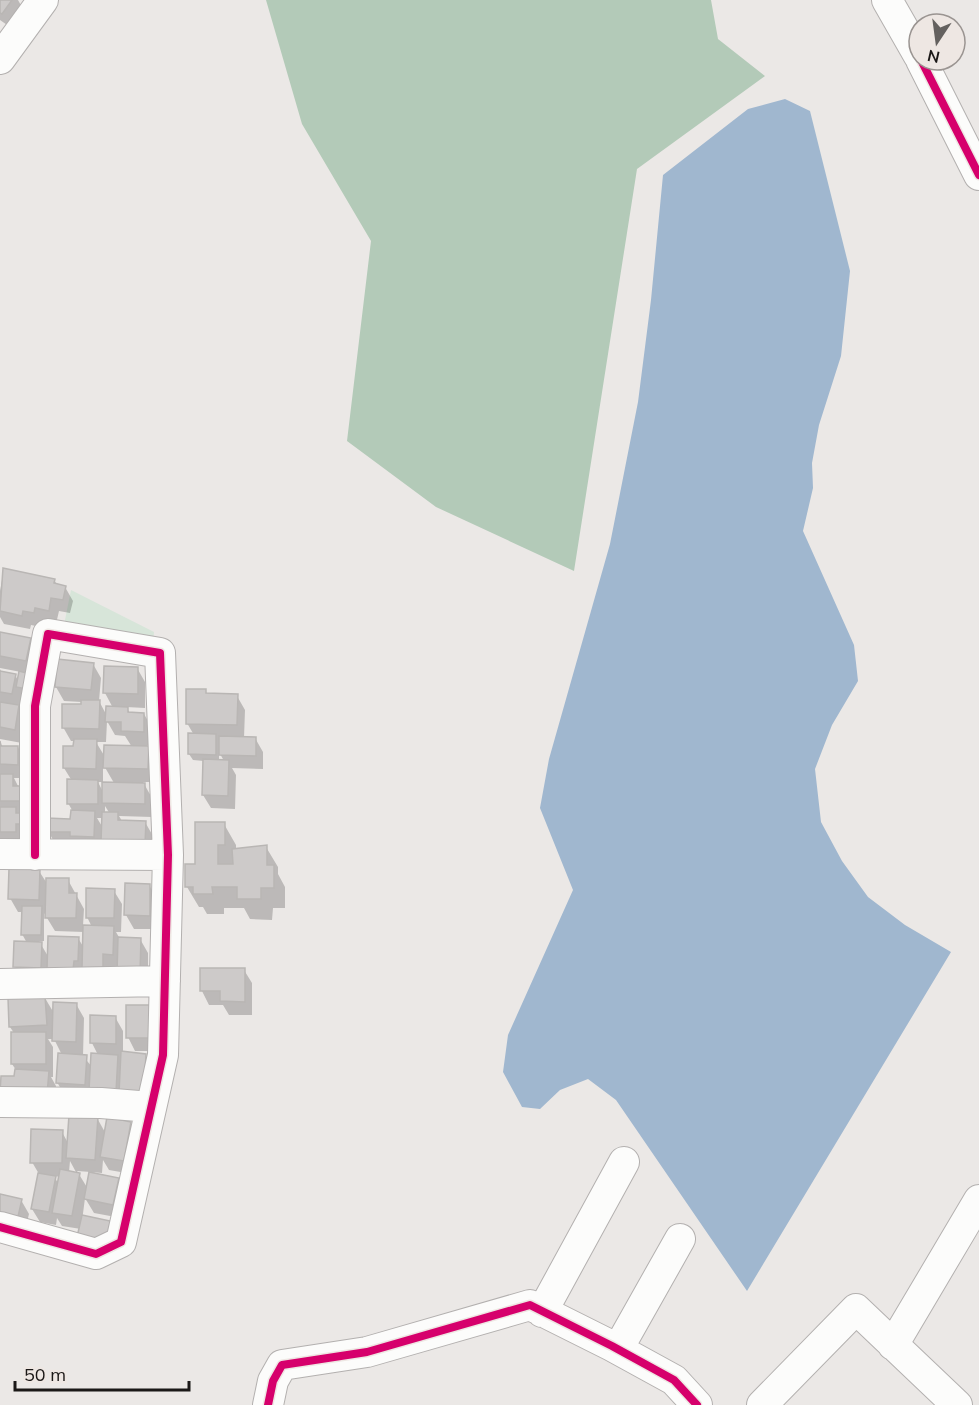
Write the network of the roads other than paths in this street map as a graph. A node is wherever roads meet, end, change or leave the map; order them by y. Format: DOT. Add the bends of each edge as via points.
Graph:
graph roads {
  1 [pos="43,0"];
  2 [pos="887,0"];
  3 [pos="907,35"];
  4 [pos="0,59"];
  5 [pos="927,72"];
  6 [pos="979,176"];
  7 [pos="0,854"];
  8 [pos="35,855"];
  9 [pos="168,855"];
  10 [pos="165,981"];
  11 [pos="0,984"];
  12 [pos="0,1102"];
  13 [pos="151,1107"];
  14 [pos="624,1162"];
  15 [pos="979,1200"];
  16 [pos="0,1227"];
  17 [pos="680,1239"];
  18 [pos="542,1312"];
  19 [pos="893,1345"];
  20 [pos="618,1349"];
  21 [pos="268,1405"];
  22 [pos="697,1405"];
  23 [pos="762,1405"];
  24 [pos="957,1405"];
  1 -- 4 [label="street"];
  2 -- 3 [label="street"];
  5 -- 6 [label="street"];
  7 -- 8 [label="street"];
  8 -- 9 [label="street"];
  8 -- 9 [label="street" via="35,706 48,634 160,653"];
  9 -- 10 [label="street"];
  10 -- 11 [label="street"];
  10 -- 13 [label="street" via="163,1056"];
  12 -- 13 [label="street"];
  13 -- 16 [label="street" via="121,1242 96,1254"];
  14 -- 18 [label="street"];
  15 -- 19 [label="street"];
  17 -- 20 [label="street"];
  18 -- 20 [label="street"];
  18 -- 21 [label="street" via="530,1305 367,1352 282,1365 273,1381"];
  19 -- 23 [label="street" via="856,1309"];
  19 -- 24 [label="street"];
  20 -- 22 [label="street" via="674,1380"];
}
